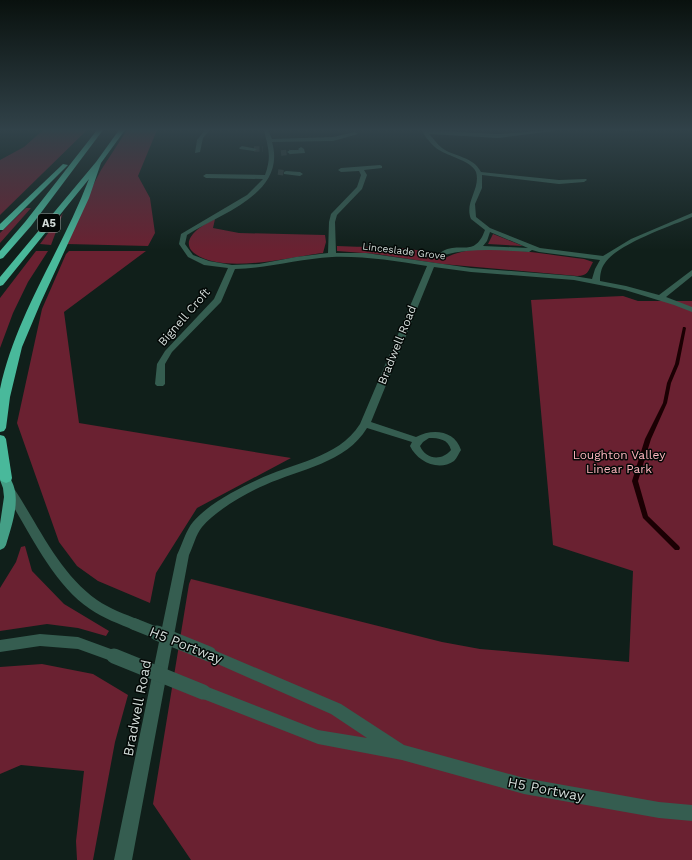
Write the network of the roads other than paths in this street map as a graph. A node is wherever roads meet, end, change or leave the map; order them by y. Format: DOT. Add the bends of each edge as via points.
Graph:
graph roads {
  1 [pos="59,170"];
  2 [pos="69,170"];
  3 [pos="92,170"];
  4 [pos="95,170"];
  5 [pos="269,170"];
  6 [pos="362,170"];
  7 [pos="477,170"];
  8 [pos="278,172"];
  9 [pos="286,173"];
  10 [pos="479,173"];
  11 [pos="268,174"];
  12 [pos="300,174"];
  13 [pos="206,176"];
  14 [pos="584,180"];
  15 [pos="692,215"];
  16 [pos="0,228"];
  17 [pos="488,229"];
  18 [pos="478,247"];
  19 [pos="539,250"];
  20 [pos="444,253"];
  21 [pos="332,255"];
  22 [pos="0,256"];
  23 [pos="604,258"];
  24 [pos="431,265"];
  25 [pos="232,267"];
  26 [pos="692,272"];
  27 [pos="596,281"];
  28 [pos="0,283"];
  29 [pos="660,298"];
  30 [pos="692,310"];
  31 [pos="160,384"];
  32 [pos="365,424"];
  33 [pos="0,428"];
  34 [pos="0,439"];
  35 [pos="418,440"];
  36 [pos="3,475"];
  37 [pos="11,493"];
  38 [pos="0,545"];
  39 [pos="0,646"];
  40 [pos="402,752"];
  41 [pos="692,813"];
  42 [pos="122,860"];
  1 -- 16 [label="highway"];
  2 -- 22 [label="highway, A5"];
  3 -- 28 [label="highway, A5"];
  4 -- 33 [label="highway" via="17,347 4,397"];
  5 -- 11 [label="street"];
  6 -- 21 [label="street" via="364,174 360,188 334,214"];
  7 -- 10 [label="street"];
  8 -- 11 [label="street"];
  9 -- 12 [label="street"];
  10 -- 14 [label="street" via="559,182"];
  10 -- 17 [label="street" via="479,188 472,204 473,218"];
  11 -- 13 [label="street"];
  11 -- 25 [label="street, Linceslade Grove" via="258,188 239,203 184,234 182,244 190,256 206,263"];
  15 -- 23 [label="street" via="626,244"];
  17 -- 18 [label="street" via="484,241"];
  17 -- 19 [label="street"];
  18 -- 19 [label="street"];
  18 -- 20 [label="street"];
  19 -- 23 [label="street"];
  21 -- 24 [label="street, Linceslade Grove" via="366,255"];
  21 -- 25 [label="street, Linceslade Grove" via="259,266"];
  23 -- 27 [label="street" via="597,271"];
  24 -- 27 [label="street, Linceslade Grove"];
  24 -- 32 [label="street, Bradwell Road"];
  25 -- 31 [label="street, Bignell Croft" via="218,300 169,351 161,364"];
  26 -- 29 [label="street"];
  27 -- 29 [label="street, Linceslade Grove"];
  29 -- 30 [label="street, Linceslade Grove"];
  32 -- 35 [label="street"];
  32 -- 42 [label="street, Bradwell Road" via="357,437 340,450 261,482 224,502 197,525 183,555"];
  34 -- 36 [label="highway"];
  36 -- 37 [label="main road"];
  37 -- 38 [label="main road"];
  37 -- 40 [label="street, H5 Portway, bridge" via="48,554 91,602 134,624 336,710"];
  39 -- 40 [label="street, H5 Portway, bridge" via="40,640 78,643 318,737"];
  40 -- 41 [label="street, H5 Portway" via="524,786 659,810"];
}
